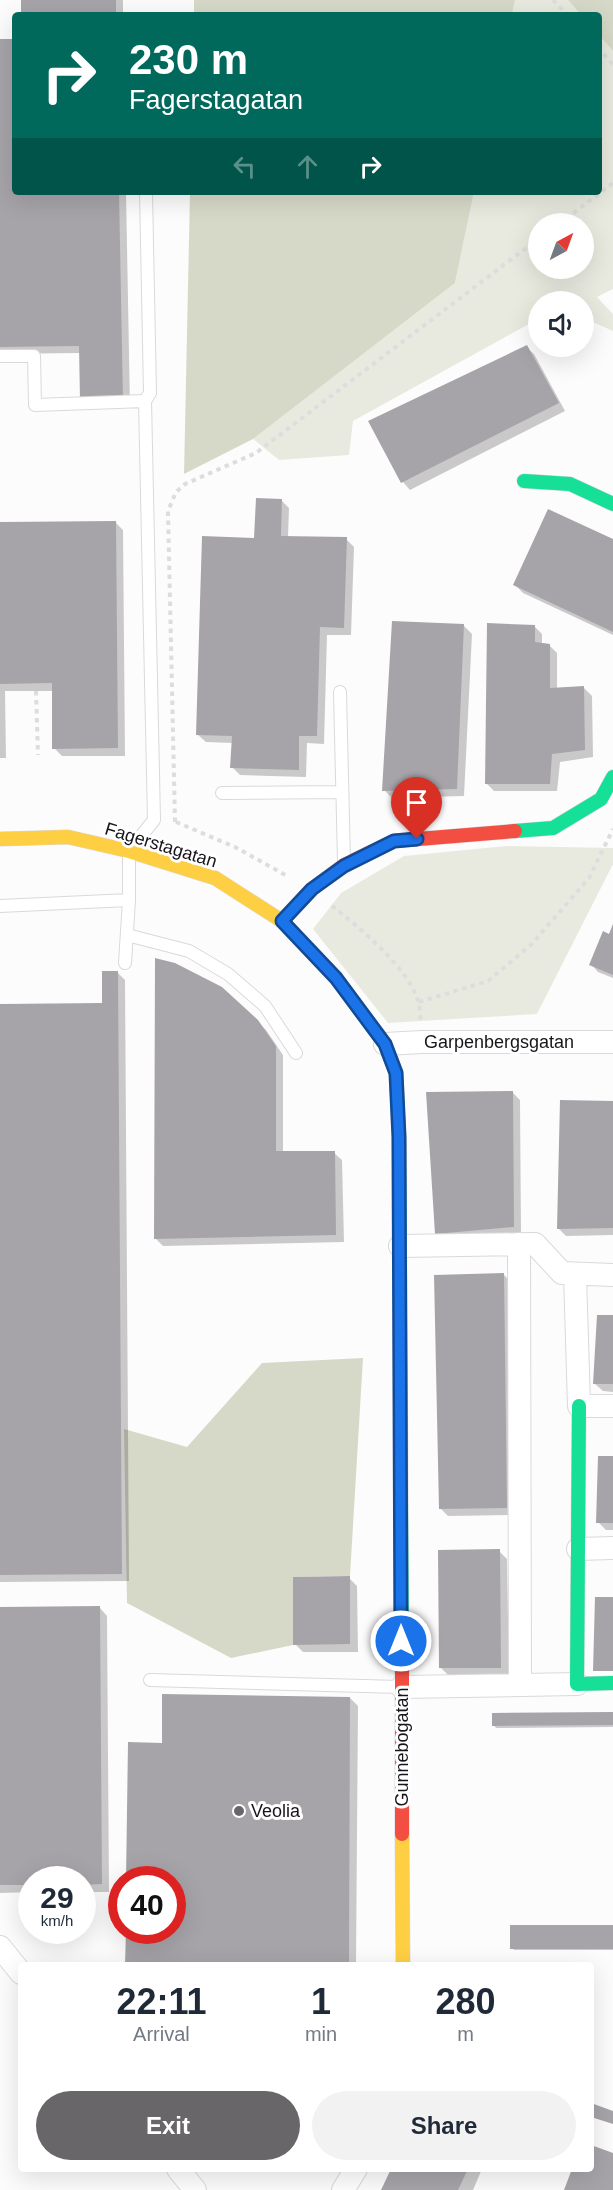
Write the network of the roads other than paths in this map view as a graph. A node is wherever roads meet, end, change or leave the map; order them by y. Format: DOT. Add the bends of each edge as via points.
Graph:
graph roads {
  1 [pos="146,195"];
  2 [pos="0,356"];
  3 [pos="145,401"];
  4 [pos="524,481"];
  5 [pos="613,504"];
  6 [pos="340,692"];
  7 [pos="613,777"];
  8 [pos="342,792"];
  9 [pos="222,793"];
  10 [pos="0,839"];
  11 [pos="129,851"];
  12 [pos="344,866"];
  13 [pos="129,900"];
  14 [pos="0,906"];
  15 [pos="282,921"];
  16 [pos="127,935"];
  17 [pos="125,963"];
  18 [pos="613,1042"];
  19 [pos="385,1044"];
  20 [pos="296,1053"];
  21 [pos="519,1244"];
  22 [pos="400,1246"];
  23 [pos="575,1274"];
  24 [pos="613,1275"];
  25 [pos="579,1406"];
  26 [pos="613,1406"];
  27 [pos="578,1548"];
  28 [pos="613,1548"];
  29 [pos="150,1680"];
  30 [pos="577,1683"];
  31 [pos="613,1683"];
  32 [pos="520,1685"];
  33 [pos="402,1687"];
  34 [pos="0,1947"];
  35 [pos="403,1962"];
  36 [pos="18,1969"];
  37 [pos="180,2172"];
  38 [pos="354,2172"];
  39 [pos="195,2190"];
  40 [pos="343,2190"];
  1 -- 3 [label="lane" via="150,393"];
  2 -- 3 [label="lane" via="34,356 35,405"];
  3 -- 11 [label="lane" via="154,820"];
  4 -- 5 [label="street" via="570,484"];
  6 -- 8 [label="lane"];
  7 -- 12 [label="street" via="601,799 553,828 394,841"];
  8 -- 9 [label="lane"];
  8 -- 12 [label="lane"];
  10 -- 11 [label="street, Fagerstagatan" via="68,837"];
  11 -- 13 [label="lane"];
  11 -- 15 [label="street, Fagerstagatan" via="215,878"];
  12 -- 15 [label="street" via="312,889"];
  13 -- 14 [label="lane"];
  13 -- 16 [label="lane"];
  15 -- 19 [label="street, Gunnebogatan" via="336,978"];
  16 -- 17 [label="lane"];
  16 -- 20 [label="lane" via="189,951 228,974 265,1006"];
  18 -- 19 [label="street, Garpenbergsgatan"];
  19 -- 22 [label="street, Gunnebogatan" via="396,1073"];
  21 -- 22 [label="street"];
  21 -- 23 [label="street" via="535,1244 562,1273"];
  21 -- 32 [label="street"];
  22 -- 33 [label="street, Gunnebogatan"];
  23 -- 24 [label="street"];
  23 -- 25 [label="street"];
  25 -- 26 [label="street"];
  25 -- 27 [label="street"];
  27 -- 28 [label="street"];
  27 -- 30 [label="street"];
  29 -- 33 [label="lane"];
  30 -- 31 [label="street"];
  30 -- 32 [label="street"];
  32 -- 33 [label="street"];
  33 -- 35 [label="street, Gunnebogatan"];
  34 -- 36 [label="street"];
  37 -- 39 [label="street"];
  38 -- 40 [label="street"];
}
